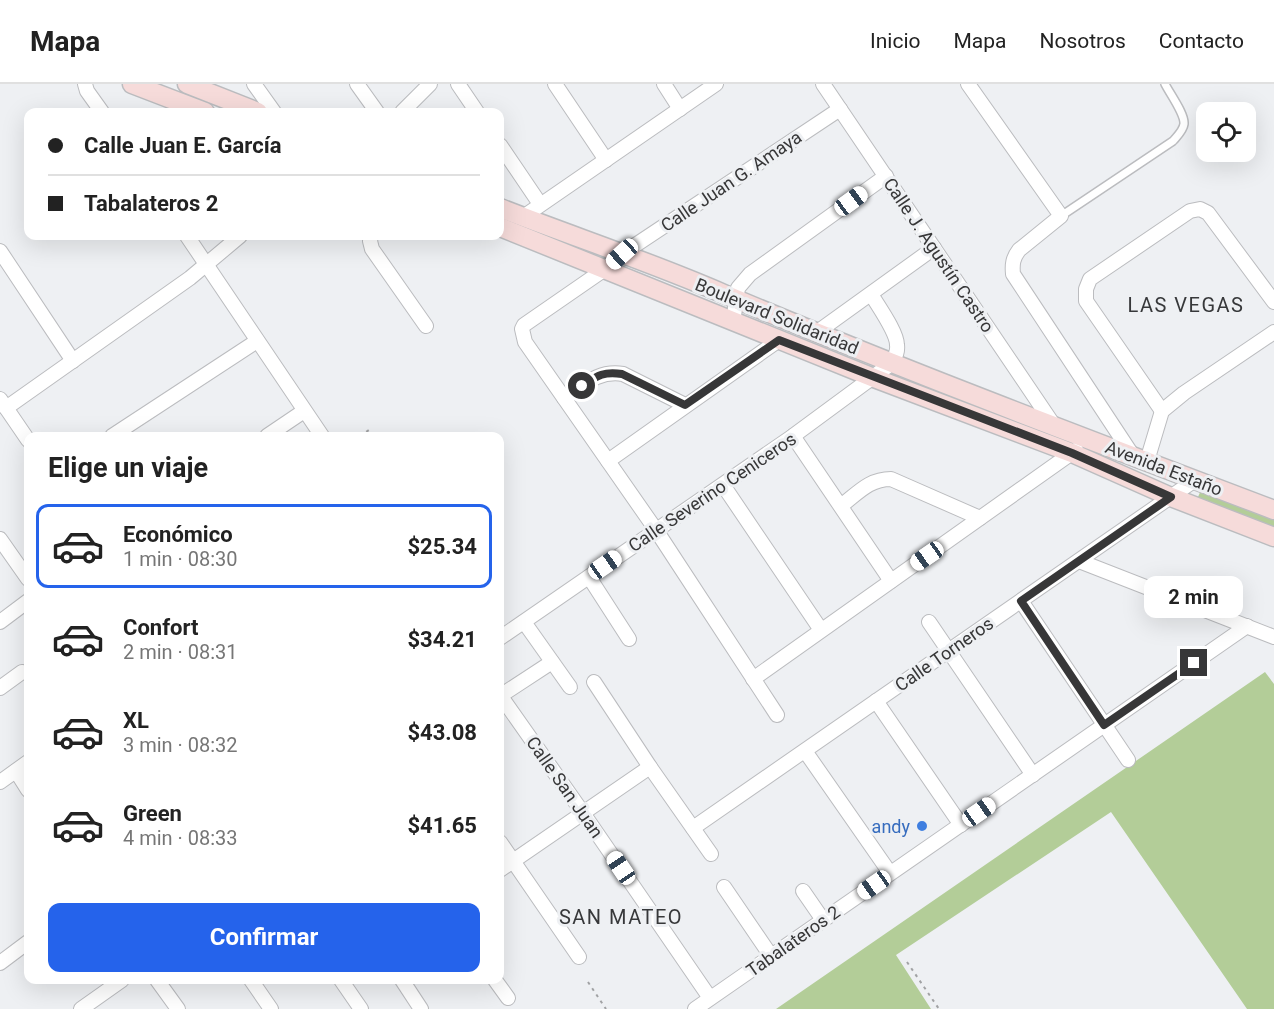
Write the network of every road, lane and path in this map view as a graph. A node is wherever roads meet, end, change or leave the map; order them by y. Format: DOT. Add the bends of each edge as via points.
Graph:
graph roads {
  1 [pos="85,84"];
  2 [pos="132,84"];
  3 [pos="187,84"];
  4 [pos="254,84"];
  5 [pos="357,84"];
  6 [pos="430,84"];
  7 [pos="458,84"];
  8 [pos="555,84"];
  9 [pos="664,84"];
  10 [pos="716,84"];
  11 [pos="823,84"];
  12 [pos="968,84"];
  13 [pos="1165,84"];
  14 [pos="165,90"];
  15 [pos="99,108"];
  16 [pos="198,108"];
  17 [pos="248,108"];
  18 [pos="271,108"];
  19 [pos="374,108"];
  20 [pos="406,108"];
  21 [pos="474,108"];
  22 [pos="681,109"];
  23 [pos="840,109"];
  24 [pos="504,151"];
  25 [pos="606,160"];
  26 [pos="886,176"];
  27 [pos="540,204"];
  28 [pos="504,210"];
  29 [pos="1061,216"];
  30 [pos="523,217"];
  31 [pos="504,229"];
  32 [pos="190,240"];
  33 [pos="235,240"];
  34 [pos="370,240"];
  35 [pos="934,248"];
  36 [pos="0,251"];
  37 [pos="622,254"];
  38 [pos="207,265"];
  39 [pos="605,269"];
  40 [pos="871,294"];
  41 [pos="736,299"];
  42 [pos="1274,302"];
  43 [pos="733,322"];
  44 [pos="426,326"];
  45 [pos="1274,332"];
  46 [pos="816,333"];
  47 [pos="779,340"];
  48 [pos="257,341"];
  49 [pos="73,361"];
  50 [pos="892,363"];
  51 [pos="874,378"];
  52 [pos="564,398"];
  53 [pos="3,404"];
  54 [pos="685,405"];
  55 [pos="304,411"];
  56 [pos="1162,411"];
  57 [pos="1055,427"];
  58 [pos="369,430"];
  59 [pos="117,432"];
  60 [pos="273,432"];
  61 [pos="318,432"];
  62 [pos="366,432"];
  63 [pos="24,434"];
  64 [pos="793,436"];
  65 [pos="1090,440"];
  66 [pos="1072,453"];
  67 [pos="1140,459"];
  68 [pos="608,461"];
  69 [pos="1196,480"];
  70 [pos="723,484"];
  71 [pos="1171,497"];
  72 [pos="841,506"];
  73 [pos="1274,510"];
  74 [pos="980,518"];
  75 [pos="656,530"];
  76 [pos="1274,537"];
  77 [pos="0,539"];
  78 [pos="1079,561"];
  79 [pos="24,573"];
  80 [pos="589,577"];
  81 [pos="891,581"];
  82 [pos="1021,601"];
  83 [pos="24,604"];
  84 [pos="0,622"];
  85 [pos="524,622"];
  86 [pos="929,622"];
  87 [pos="1247,626"];
  88 [pos="821,630"];
  89 [pos="504,635"];
  90 [pos="1274,637"];
  91 [pos="628,639"];
  92 [pos="949,650"];
  93 [pos="552,662"];
  94 [pos="22,672"];
  95 [pos="753,678"];
  96 [pos="594,682"];
  97 [pos="570,687"];
  98 [pos="0,688"];
  99 [pos="504,692"];
  100 [pos="504,701"];
  101 [pos="876,701"];
  102 [pos="777,715"];
  103 [pos="1104,725"];
  104 [pos="805,751"];
  105 [pos="1128,760"];
  106 [pos="24,765"];
  107 [pos="650,767"];
  108 [pos="16,771"];
  109 [pos="1033,775"];
  110 [pos="0,782"];
  111 [pos="24,784"];
  112 [pos="583,813"];
  113 [pos="961,825"];
  114 [pos="693,828"];
  115 [pos="504,849"];
  116 [pos="711,854"];
  117 [pos="512,862"];
  118 [pos="504,867"];
  119 [pos="890,873"];
  120 [pos="724,886"];
  121 [pos="803,891"];
  122 [pos="823,920"];
  123 [pos="24,945"];
  124 [pos="771,956"];
  125 [pos="579,957"];
  126 [pos="907,962"];
  127 [pos="0,963"];
  128 [pos="588,982"];
  129 [pos="117,984"];
  130 [pos="160,984"];
  131 [pos="254,984"];
  132 [pos="343,984"];
  133 [pos="405,984"];
  134 [pos="498,984"];
  135 [pos="508,998"];
  136 [pos="710,998"];
  137 [pos="85,1008"];
  138 [pos="178,1009"];
  139 [pos="271,1009"];
  140 [pos="361,1009"];
  141 [pos="421,1009"];
  142 [pos="606,1009"];
  143 [pos="695,1009"];
  144 [pos="939,1009"];
  1 -- 15 [label="street"];
  2 -- 14 [label="main road"];
  3 -- 17 [label="main road"];
  4 -- 18 [label="street"];
  5 -- 19 [label="street"];
  6 -- 20 [label="street"];
  7 -- 21 [label="street"];
  8 -- 25 [label="street"];
  9 -- 22 [label="street"];
  10 -- 22 [label="street"];
  11 -- 23 [label="street, Calle J. Agustín Castro"];
  12 -- 29 [label="street"];
  13 -- 29 [label="lane" via="1182,115 1182,131 1173,141"];
  14 -- 16 [label="main road"];
  22 -- 25 [label="street"];
  23 -- 26 [label="street, Calle J. Agustín Castro"];
  23 -- 37 [label="street, Calle Juan G. Amaya"];
  24 -- 27 [label="street"];
  25 -- 27 [label="street"];
  26 -- 35 [label="street, Calle J. Agustín Castro"];
  26 -- 41 [label="street" via="750,274 738,288"];
  27 -- 30 [label="street"];
  28 -- 30 [label="main road, Boulevard Solidaridad"];
  29 -- 67 [label="street" via="1019,250 1014,257 1013,274"];
  30 -- 37 [label="main road, Boulevard Solidaridad"];
  31 -- 39 [label="main road, Boulevard Solidaridad"];
  32 -- 38 [label="street"];
  33 -- 38 [label="street"];
  34 -- 44 [label="street" via="372,249"];
  35 -- 40 [label="street"];
  35 -- 57 [label="street, Calle J. Agustín Castro"];
  36 -- 49 [label="street"];
  37 -- 39 [label="street, Calle Juan G. Amaya"];
  37 -- 41 [label="main road, Boulevard Solidaridad"];
  38 -- 48 [label="street"];
  38 -- 49 [label="street"];
  39 -- 43 [label="main road, Boulevard Solidaridad"];
  39 -- 52 [label="street, Calle Juan G. Amaya" via="522,329 525,342"];
  40 -- 46 [label="street"];
  40 -- 50 [label="street" via="898,343"];
  41 -- 43 [label="street"];
  41 -- 46 [label="main road, Boulevard Solidaridad"];
  42 -- 56 [label="street" via="1209,213 1200,209 1190,211 1090,279 1086,301"];
  43 -- 47 [label="main road, Boulevard Solidaridad"];
  45 -- 56 [label="street"];
  46 -- 50 [label="main road, Boulevard Solidaridad"];
  47 -- 51 [label="main road, Boulevard Solidaridad"];
  47 -- 54 [label="street"];
  48 -- 55 [label="street"];
  48 -- 59 [label="street"];
  49 -- 53 [label="street"];
  50 -- 51 [label="street, Calle Severino Ceniceros"];
  50 -- 57 [label="main road, Boulevard Solidaridad"];
  51 -- 64 [label="street, Calle Severino Ceniceros"];
  51 -- 66 [label="main road, Boulevard Solidaridad"];
  52 -- 54 [label="street" via="600,374 611,372"];
  52 -- 68 [label="street"];
  53 -- 63 [label="street"];
  54 -- 68 [label="street"];
  55 -- 60 [label="street"];
  55 -- 61 [label="street"];
  56 -- 67 [label="street"];
  57 -- 65 [label="main road, Avenida Estaño"];
  58 -- 62 [label="path"];
  64 -- 70 [label="street, Calle Severino Ceniceros"];
  64 -- 72 [label="street"];
  65 -- 66 [label="street"];
  65 -- 67 [label="main road, Avenida Estaño"];
  66 -- 71 [label="main road, Avenida Estaño"];
  66 -- 74 [label="street"];
  67 -- 69 [label="main road, Avenida Estaño"];
  68 -- 75 [label="street"];
  69 -- 71 [label="street, Calle Torneros"];
  69 -- 73 [label="main road, Avenida Estaño"];
  70 -- 75 [label="street, Calle Severino Ceniceros"];
  70 -- 88 [label="street"];
  71 -- 76 [label="main road, Avenida Estaño"];
  71 -- 78 [label="street, Calle Torneros"];
  72 -- 74 [label="street" via="871,482 891,479"];
  72 -- 81 [label="street"];
  74 -- 81 [label="street"];
  75 -- 80 [label="street, Calle Severino Ceniceros"];
  75 -- 95 [label="street"];
  77 -- 79 [label="street"];
  78 -- 82 [label="street, Calle Torneros"];
  78 -- 87 [label="street"];
  80 -- 85 [label="street, Calle Severino Ceniceros"];
  80 -- 91 [label="street"];
  81 -- 88 [label="street"];
  82 -- 92 [label="street, Calle Torneros"];
  82 -- 103 [label="street"];
  83 -- 84 [label="street"];
  85 -- 89 [label="street, Calle Severino Ceniceros"];
  85 -- 93 [label="street"];
  86 -- 92 [label="street"];
  87 -- 90 [label="street"];
  87 -- 103 [label="street, Tabalateros 2"];
  88 -- 95 [label="street"];
  92 -- 101 [label="street, Calle Torneros"];
  92 -- 109 [label="street"];
  93 -- 97 [label="street"];
  93 -- 99 [label="street"];
  94 -- 98 [label="street"];
  95 -- 102 [label="street"];
  96 -- 107 [label="street"];
  100 -- 112 [label="street, Calle San Juan"];
  101 -- 104 [label="street, Calle Torneros"];
  101 -- 113 [label="street"];
  103 -- 105 [label="street"];
  103 -- 109 [label="street, Tabalateros 2"];
  104 -- 114 [label="street, Calle Torneros"];
  104 -- 119 [label="street"];
  106 -- 108 [label="street"];
  107 -- 112 [label="street"];
  107 -- 114 [label="street"];
  108 -- 110 [label="street"];
  108 -- 111 [label="street"];
  109 -- 113 [label="street, Tabalateros 2"];
  112 -- 117 [label="street"];
  112 -- 136 [label="street, Calle San Juan"];
  113 -- 119 [label="street, Tabalateros 2"];
  114 -- 116 [label="street"];
  115 -- 117 [label="street"];
  117 -- 118 [label="street"];
  117 -- 125 [label="street"];
  119 -- 122 [label="street, Tabalateros 2"];
  120 -- 124 [label="street"];
  121 -- 122 [label="street"];
  122 -- 124 [label="street, Tabalateros 2"];
  123 -- 127 [label="street"];
  124 -- 136 [label="street, Tabalateros 2"];
  126 -- 144 [label="path"];
  128 -- 142 [label="path"];
  129 -- 137 [label="street"];
  130 -- 138 [label="street"];
  131 -- 139 [label="street"];
  132 -- 140 [label="street"];
  133 -- 141 [label="street"];
  134 -- 135 [label="street"];
  136 -- 143 [label="street, Tabalateros 2"];
}
